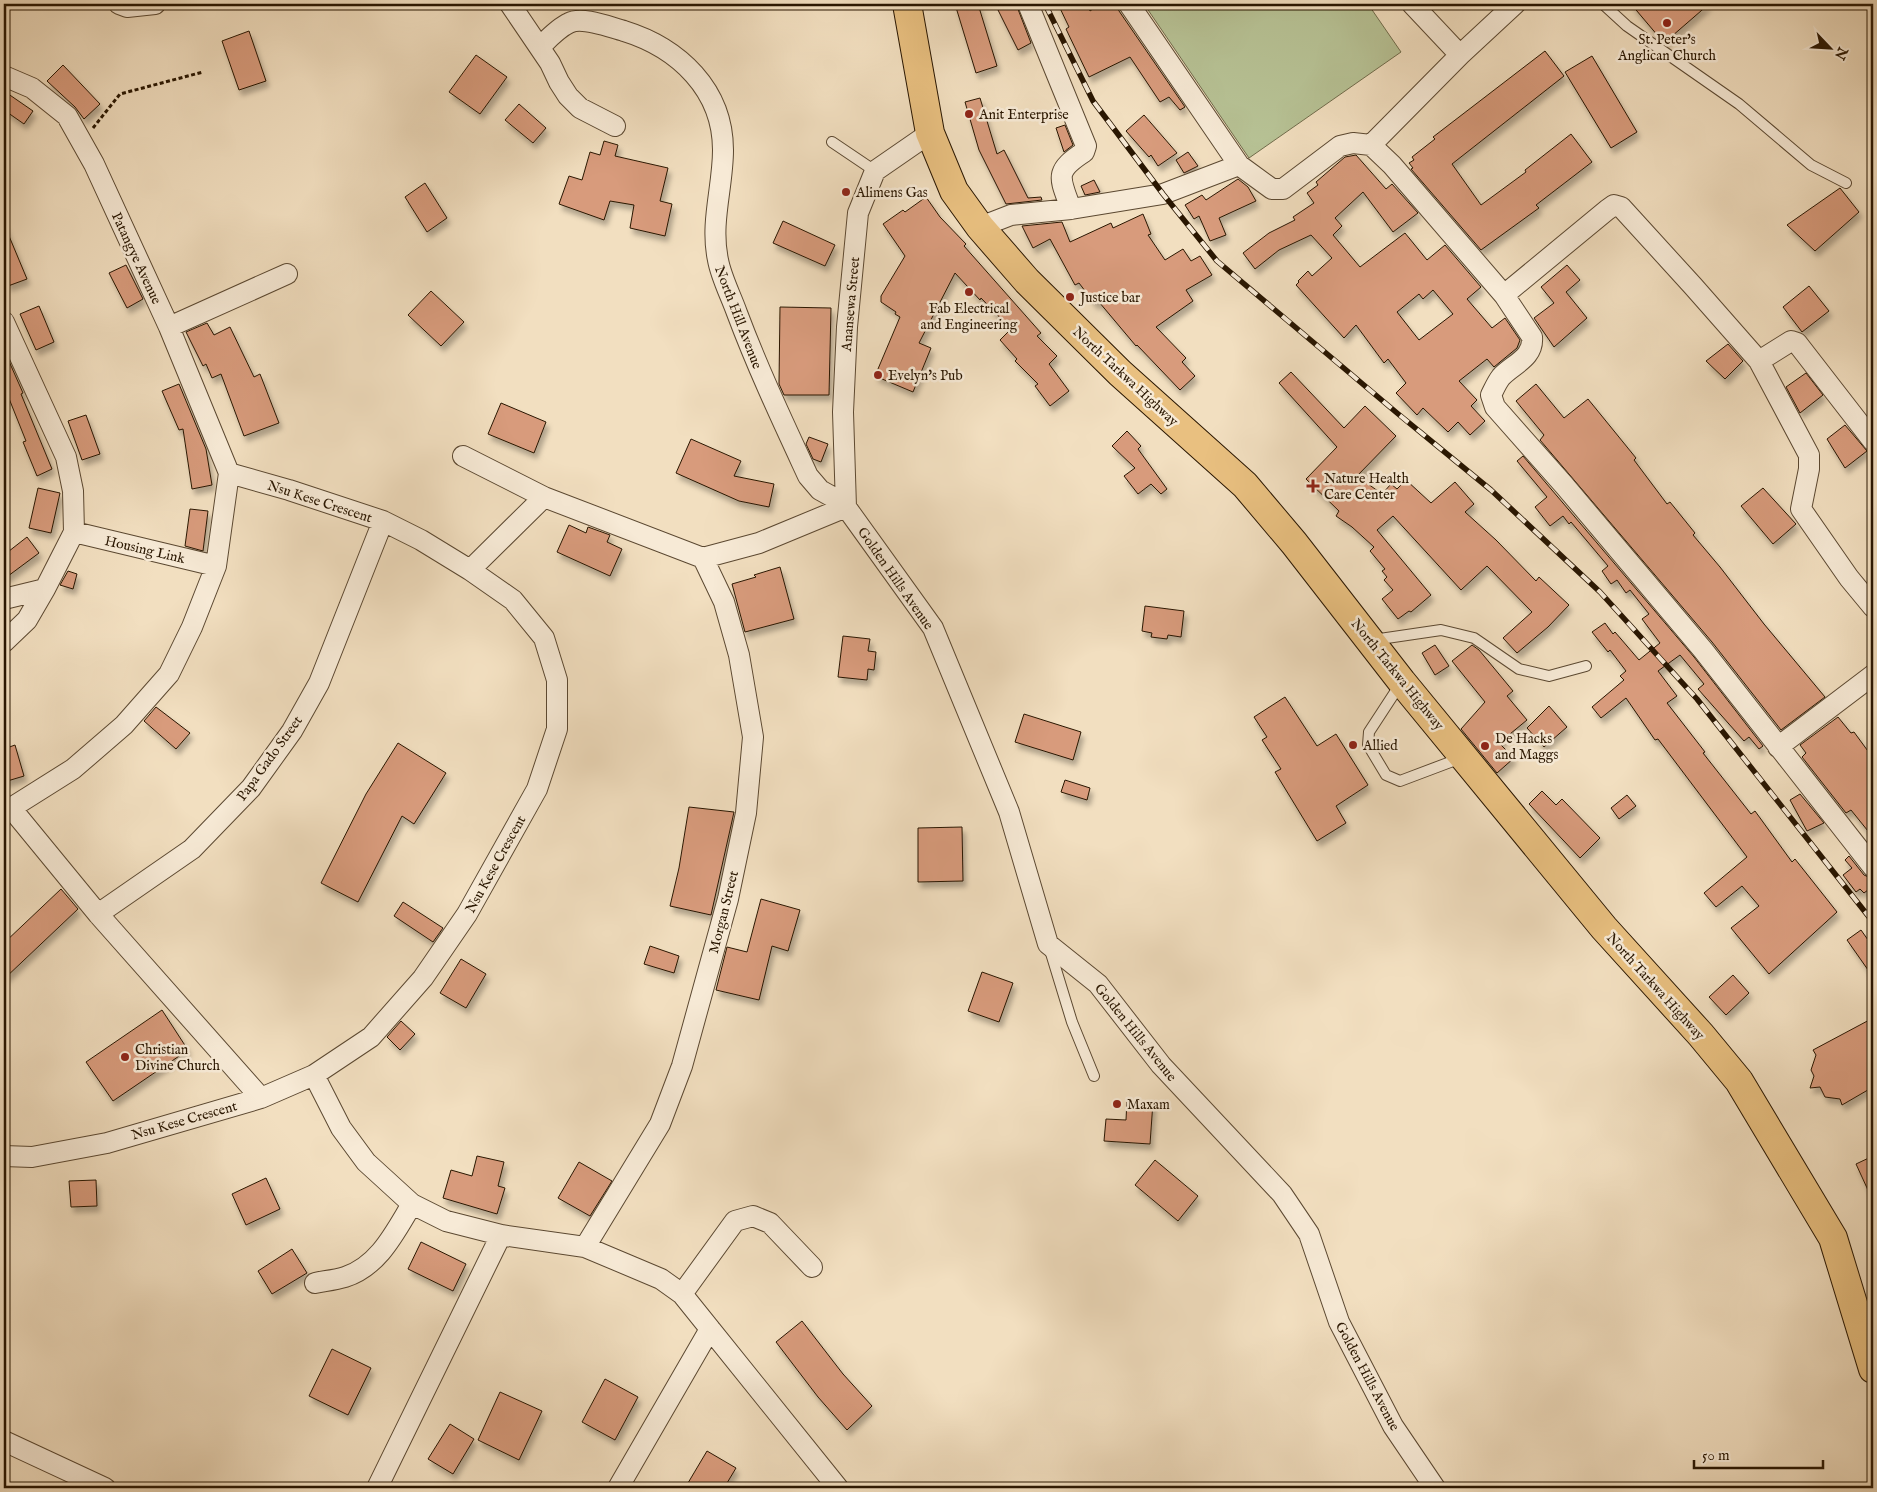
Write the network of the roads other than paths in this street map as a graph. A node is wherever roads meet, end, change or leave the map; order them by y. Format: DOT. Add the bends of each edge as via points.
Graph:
graph roads {
  1 [pos="119,4"];
  2 [pos="155,4"];
  3 [pos="510,4"];
  4 [pos="907,4"];
  5 [pos="1028,4"];
  6 [pos="1129,4"];
  7 [pos="1412,4"];
  8 [pos="1514,4"];
  9 [pos="1603,4"];
  10 [pos="540,47"];
  11 [pos="1460,54"];
  12 [pos="4,76"];
  13 [pos="615,126"];
  14 [pos="930,133"];
  15 [pos="832,142"];
  16 [pos="1371,145"];
  17 [pos="1239,165"];
  18 [pos="875,171"];
  19 [pos="1846,183"];
  20 [pos="1071,209"];
  21 [pos="980,227"];
  22 [pos="287,274"];
  23 [pos="1504,294"];
  24 [pos="4,322"];
  25 [pos="169,327"];
  26 [pos="1759,361"];
  27 [pos="1873,441"];
  28 [pos="463,456"];
  29 [pos="229,473"];
  30 [pos="544,497"];
  31 [pos="846,507"];
  32 [pos="383,522"];
  33 [pos="74,532"];
  34 [pos="703,558"];
  35 [pos="216,566"];
  36 [pos="470,570"];
  37 [pos="45,588"];
  38 [pos="4,598"];
  39 [pos="1873,607"];
  40 [pos="1370,641"];
  41 [pos="4,642"];
  42 [pos="1586,666"];
  43 [pos="1873,675"];
  44 [pos="1402,682"];
  45 [pos="1778,747"];
  46 [pos="1464,756"];
  47 [pos="8,809"];
  48 [pos="1873,867"];
  49 [pos="98,914"];
  50 [pos="1048,944"];
  51 [pos="314,1075"];
  52 [pos="1094,1076"];
  53 [pos="261,1098"];
  54 [pos="4,1156"];
  55 [pos="412,1204"];
  56 [pos="501,1235"];
  57 [pos="585,1247"];
  58 [pos="812,1268"];
  59 [pos="315,1283"];
  60 [pos="682,1294"];
  61 [pos="710,1329"];
  62 [pos="1873,1369"];
  63 [pos="4,1441"];
  64 [pos="106,1488"];
  65 [pos="377,1488"];
  66 [pos="618,1488"];
  67 [pos="838,1488"];
  68 [pos="1435,1488"];
  1 -- 2 [label="street" via="127,7"];
  3 -- 10 [label="street"];
  4 -- 14 [label="main road, North Tarkwa Highway"];
  5 -- 20 [label="street" via="1086,146 1084,152 1062,170 1061,182"];
  6 -- 17 [label="street"];
  7 -- 11 [label="street"];
  8 -- 11 [label="street"];
  9 -- 19 [label="lane" via="1628,26 1739,104 1811,165"];
  10 -- 13 [label="street" via="568,96 580,108"];
  10 -- 31 [label="street, North Hill Avenue" via="570,22 588,21 628,33 664,49 684,64 707,89 719,117 723,150 715,220 718,260 757,366 808,476 820,490"];
  11 -- 16 [label="street"];
  12 -- 25 [label="street, Patangye Avenue" via="32,88 67,116 94,164"];
  14 -- 18 [label="street"];
  14 -- 21 [label="main road, North Tarkwa Highway" via="954,191"];
  15 -- 18 [label="lane"];
  16 -- 17 [label="street" via="1353,143 1340,146 1283,189 1272,190"];
  16 -- 23 [label="street"];
  17 -- 20 [label="street" via="1162,194"];
  18 -- 31 [label="street, Anansewa Street" via="858,212 847,328 843,412"];
  20 -- 21 [label="street" via="1011,215"];
  21 -- 40 [label="main road, North Tarkwa Highway" via="1027,281 1120,373 1245,485"];
  22 -- 25 [label="street"];
  23 -- 26 [label="street" via="1614,205 1621,207 1687,278"];
  23 -- 45 [label="street" via="1532,337 1532,345 1526,357 1502,377 1491,394 1495,408 1697,642"];
  24 -- 33 [label="street" via="66,456 73,491"];
  25 -- 29 [label="street, Patangye Avenue"];
  26 -- 27 [label="street" via="1791,341 1796,342"];
  26 -- 39 [label="street" via="1809,455 1801,509"];
  28 -- 30 [label="street"];
  29 -- 32 [label="street, Nsu Kese Crescent"];
  29 -- 35 [label="street"];
  30 -- 34 [label="street"];
  30 -- 36 [label="street"];
  31 -- 34 [label="street" via="759,543"];
  31 -- 50 [label="street, Golden Hills Avenue" via="933,628 1009,812"];
  32 -- 36 [label="street, Nsu Kese Crescent" via="421,540"];
  32 -- 49 [label="street, Papa Gado Street" via="319,683 292,730 251,788 192,849"];
  33 -- 35 [label="street, Housing Link"];
  33 -- 37 [label="street"];
  34 -- 57 [label="street, Morgan Street" via="724,602 739,655 753,737 746,813 728,899 682,1066 660,1124"];
  35 -- 47 [label="street" via="169,674 124,725 73,769"];
  36 -- 51 [label="street, Nsu Kese Crescent" via="513,600 544,638 557,680 557,729 537,789 467,914 428,970 371,1037"];
  37 -- 38 [label="street"];
  37 -- 41 [label="street" via="28,620"];
  40 -- 42 [label="lane" via="1441,630 1474,638 1519,669 1549,676"];
  40 -- 44 [label="main road, North Tarkwa Highway"];
  43 -- 45 [label="street"];
  44 -- 46 [label="main road, North Tarkwa Highway"];
  44 -- 46 [label="lane" via="1369,732 1368,745 1386,775 1400,781"];
  45 -- 48 [label="street"];
  46 -- 62 [label="main road, North Tarkwa Highway" via="1604,928 1739,1081 1833,1238"];
  47 -- 49 [label="street"];
  49 -- 53 [label="street"];
  50 -- 52 [label="lane" via="1072,1022"];
  50 -- 68 [label="street, Golden Hills Avenue" via="1098,984 1161,1065 1282,1194 1309,1234 1339,1322 1393,1426"];
  51 -- 53 [label="street, Nsu Kese Crescent"];
  51 -- 55 [label="street" via="341,1128 366,1162"];
  53 -- 54 [label="street, Nsu Kese Crescent" via="107,1143 32,1157"];
  55 -- 56 [label="street" via="446,1221"];
  55 -- 59 [label="street" via="388,1245 369,1263 347,1276"];
  56 -- 57 [label="street"];
  56 -- 65 [label="street"];
  57 -- 60 [label="street" via="661,1279"];
  58 -- 60 [label="street" via="770,1223 753,1216 735,1221"];
  60 -- 61 [label="street"];
  61 -- 66 [label="street"];
  61 -- 67 [label="street"];
  63 -- 64 [label="street"];
}
